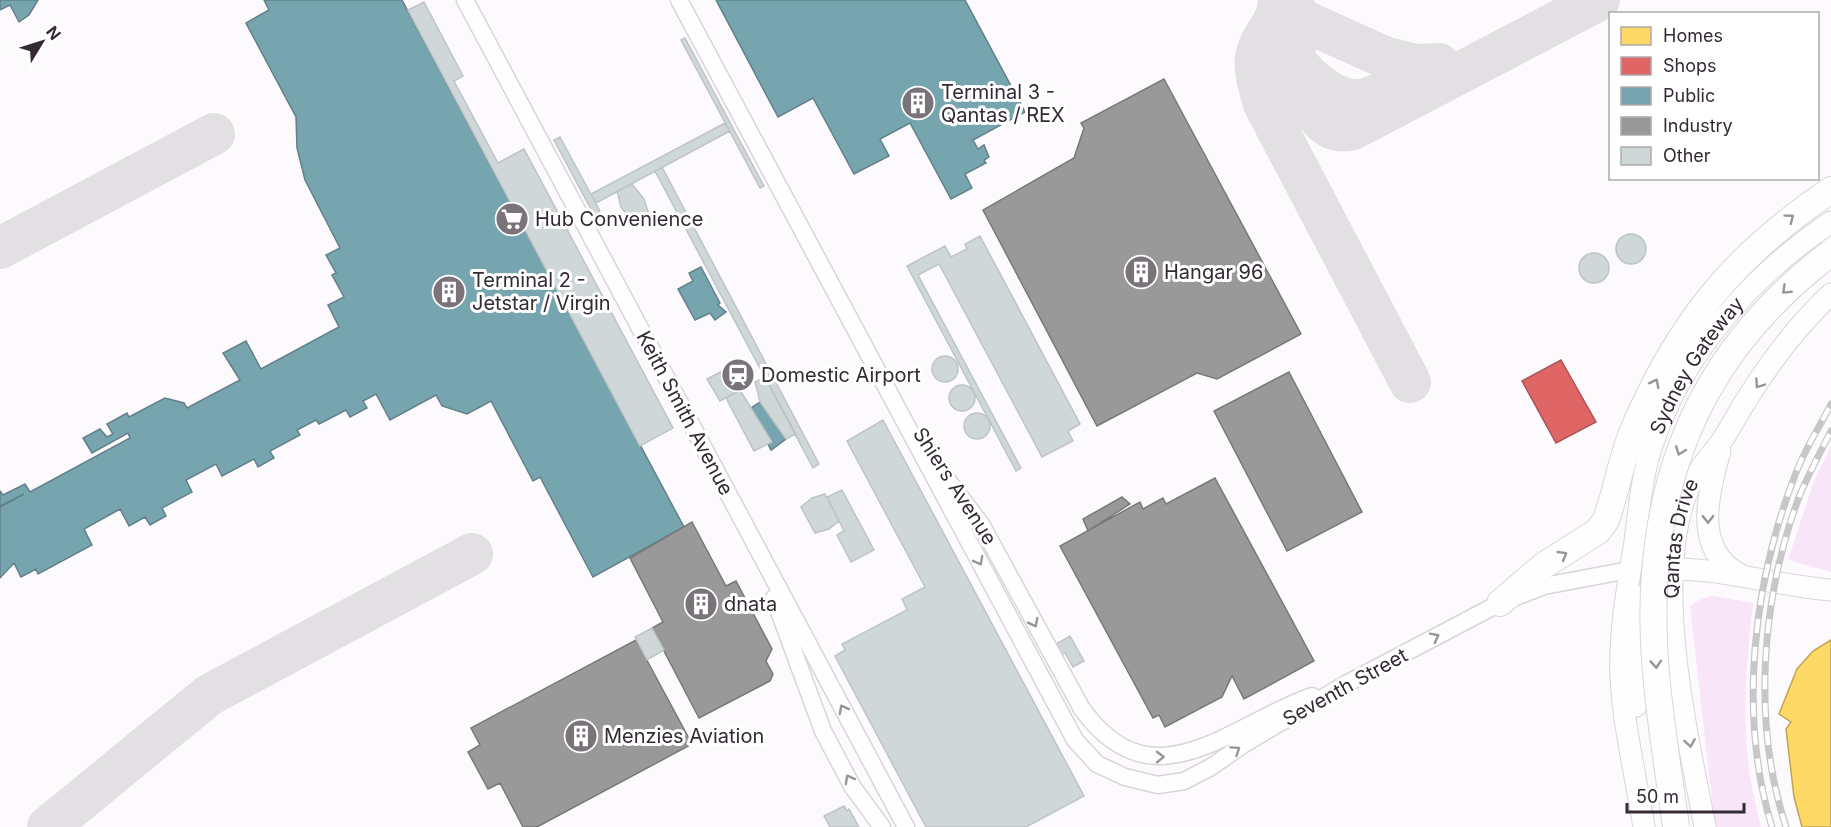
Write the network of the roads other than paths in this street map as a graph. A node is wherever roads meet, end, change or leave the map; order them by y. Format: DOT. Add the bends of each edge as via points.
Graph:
graph roads {
  1 [pos="456,0"];
  2 [pos="465,0"];
  3 [pos="679,0"];
  4 [pos="688,0"];
  5 [pos="1831,190"];
  6 [pos="1831,222"];
  7 [pos="1831,253"];
  8 [pos="1831,294"];
  9 [pos="1722,441"];
  10 [pos="1631,560"];
  11 [pos="1671,568"];
  12 [pos="1744,576"];
  13 [pos="1790,586"];
  14 [pos="1831,590"];
  15 [pos="1500,603"];
  16 [pos="1831,603"];
  17 [pos="1346,684"];
  18 [pos="1075,740"];
  19 [pos="1634,767"];
  20 [pos="882,827"];
  21 [pos="906,827"];
  22 [pos="1644,827"];
  23 [pos="1676,827"];
  24 [pos="1705,827"];
  20 -- 1 [label="street, Keith Smith Avenue, one-way" via="852,786 823,731 762,573"];
  21 -- 2 [label="street, Keith Smith Avenue, one-way"];
  3 -- 18 [label="street, Shiers Avenue, one-way"];
  4 -- 17 [label="street, Shiers Avenue, one-way" via="935,461 981,524 1074,697 1103,735 1134,754 1177,756 1272,711"];
  15 -- 5 [label="highway, one-way" via="1544,566 1598,531 1606,520 1631,435 1690,322 1745,257 1788,219"];
  6 -- 10 [label="main road, Sydney Gateway" via="1770,270 1724,317 1669,399 1651,447"];
  7 -- 23 [label="highway, one-way, bridge" via="1764,312 1716,372 1666,491 1655,573 1654,638"];
  8 -- 9 [label="main road, Qantas Drive, one-way" via="1792,336"];
  9 -- 11 [label="main road, Qantas Drive" via="1689,488"];
  9 -- 12 [label="main road, one-way" via="1709,491 1708,529 1718,555 1731,570"];
  10 -- 11 [label="main road"];
  10 -- 15 [label="street, Seventh Street"];
  10 -- 19 [label="main road" via="1623,618 1622,678"];
  11 -- 12 [label="main road"];
  11 -- 19 [label="main road" via="1657,579 1642,604 1636,654"];
  11 -- 24 [label="main road, Qantas Drive, one-way" via="1681,689"];
  12 -- 13 [label="main road"];
  13 -- 14 [label="main road"];
  13 -- 16 [label="main road"];
  17 -- 15 [label="street, Seventh Street, one-way"];
  18 -- 17 [label="street, Seventh Street, one-way" via="1097,764 1111,771 1146,784 1171,784 1211,767"];
  19 -- 22 [label="main road"];
}
